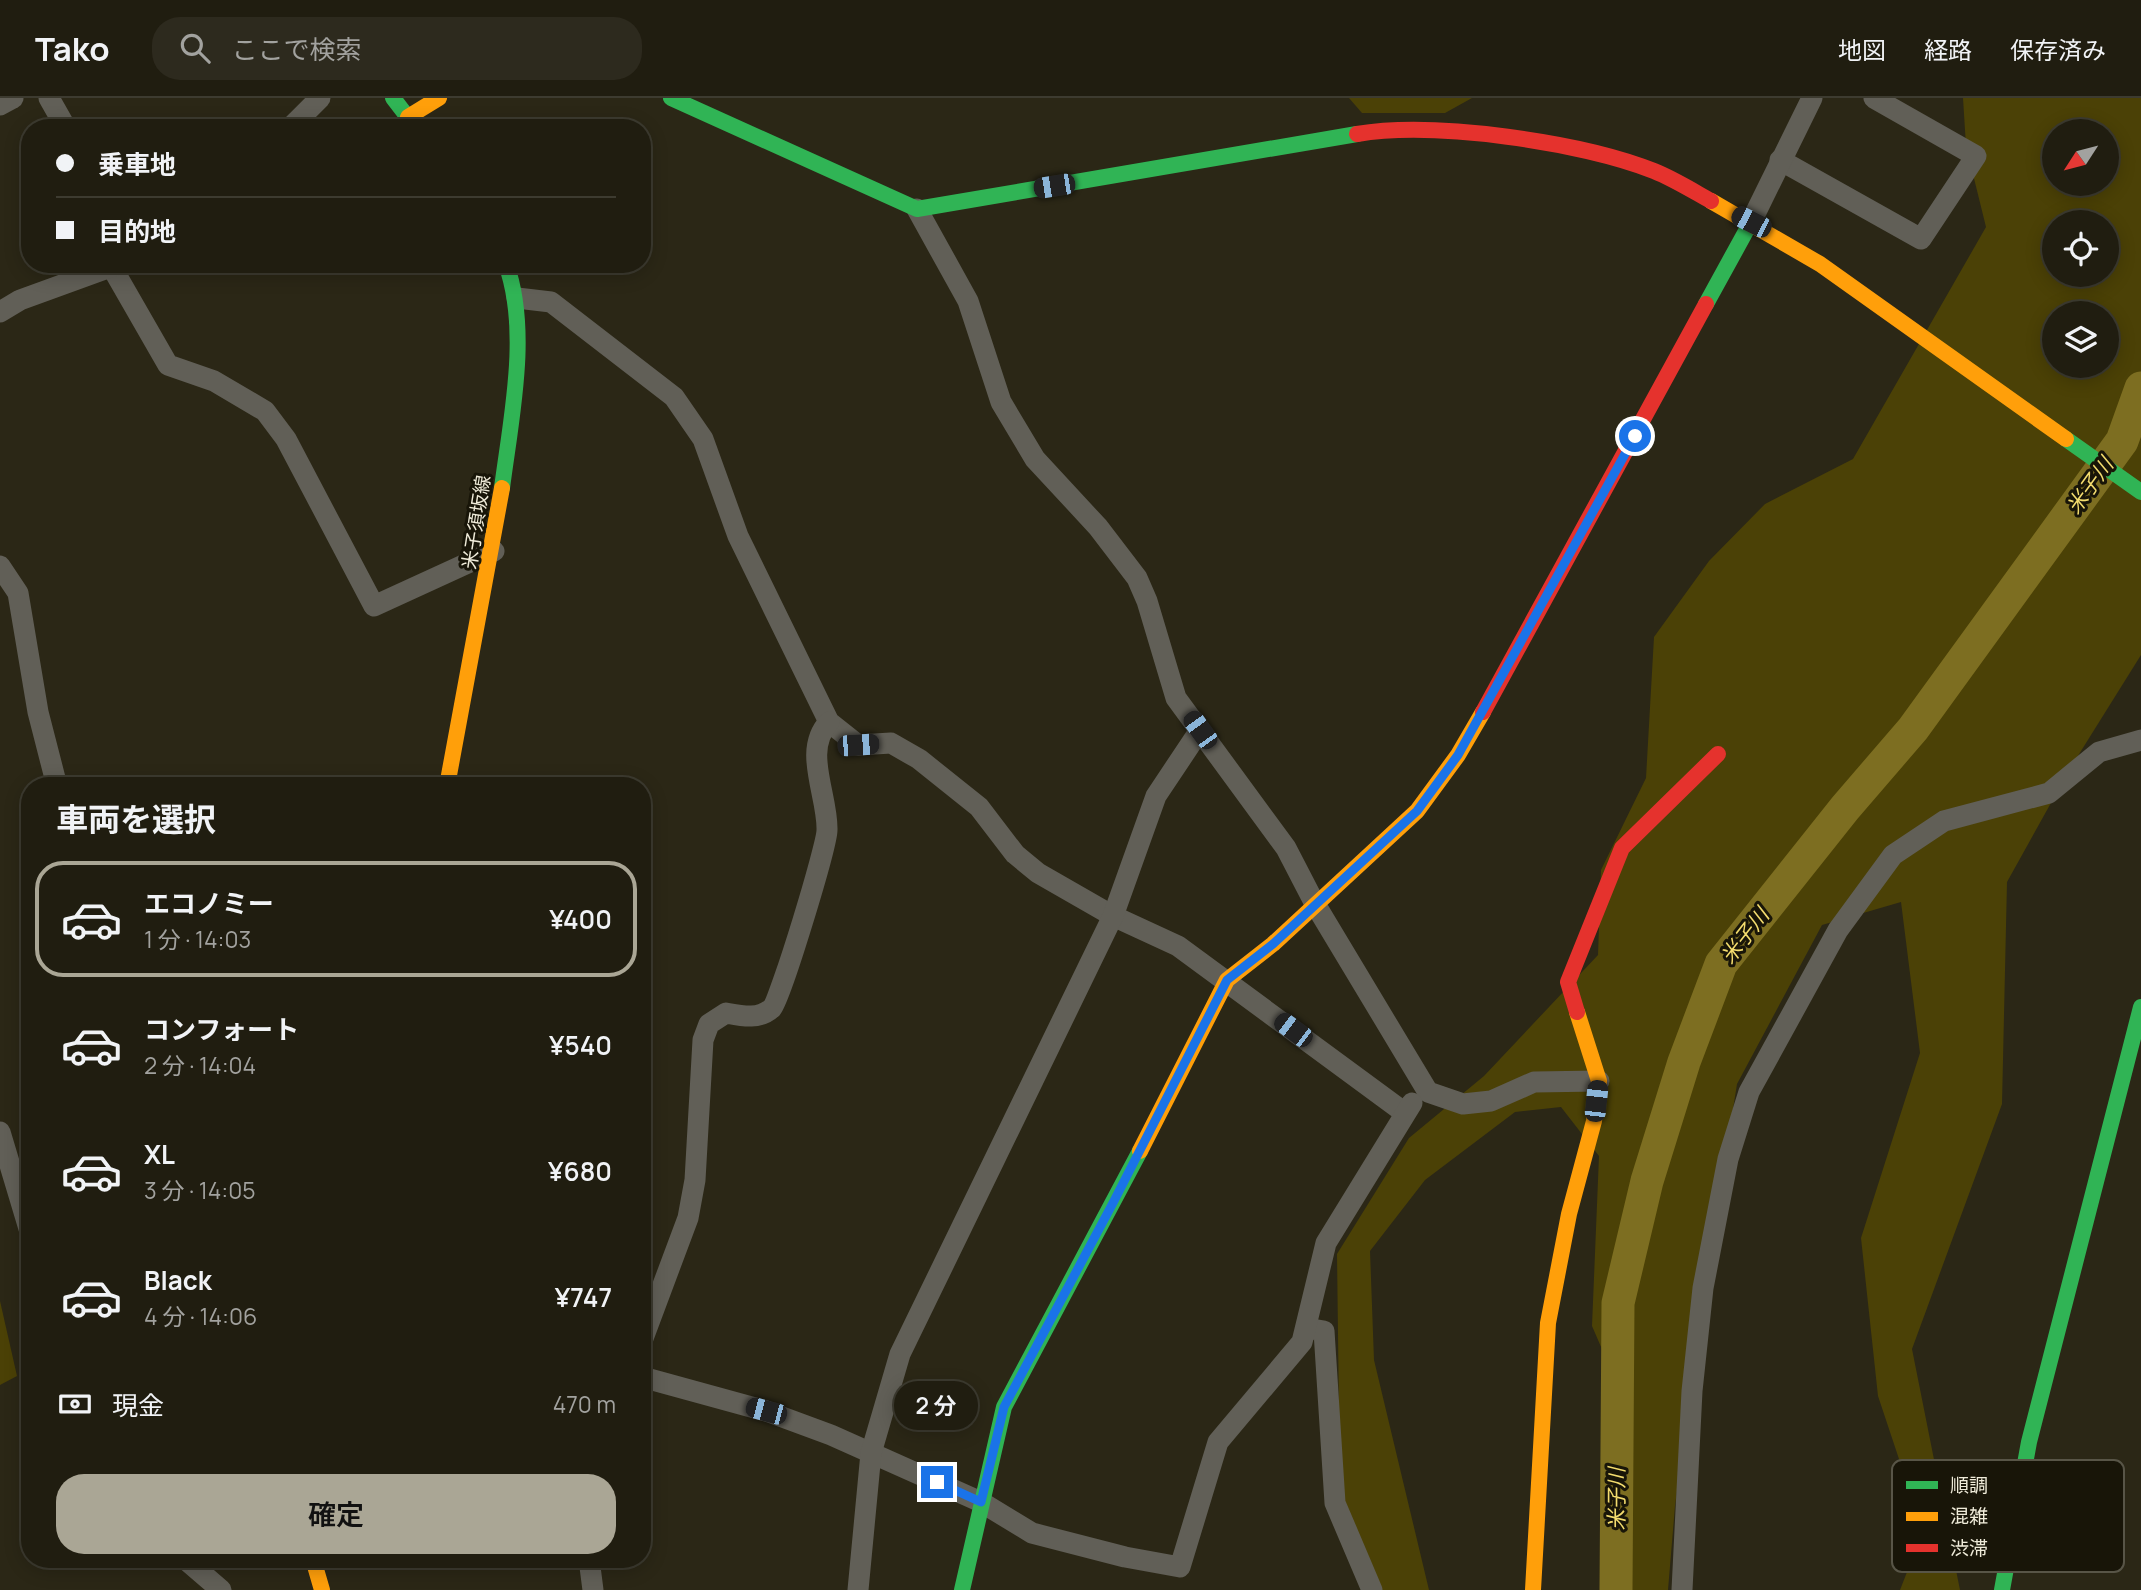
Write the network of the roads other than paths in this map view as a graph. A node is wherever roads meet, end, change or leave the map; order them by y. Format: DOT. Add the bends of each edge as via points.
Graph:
graph roads {
  1 [pos="13,98"];
  2 [pos="49,98"];
  3 [pos="320,98"];
  4 [pos="393,98"];
  5 [pos="439,98"];
  6 [pos="671,98"];
  7 [pos="1812,98"];
  8 [pos="1874,98"];
  9 [pos="0,105"];
  10 [pos="61,119"];
  11 [pos="299,119"];
  12 [pos="410,119"];
  13 [pos="415,119"];
  14 [pos="1780,160"];
  15 [pos="917,209"];
  16 [pos="1751,222"];
  17 [pos="95,273"];
  18 [pos="118,273"];
  19 [pos="509,273"];
  20 [pos="517,298"];
  21 [pos="0,312"];
  22 [pos="2141,492"];
  23 [pos="494,551"];
  24 [pos="0,566"];
  25 [pos="829,722"];
  26 [pos="1200,730"];
  27 [pos="2141,740"];
  28 [pos="1718,754"];
  29 [pos="55,777"];
  30 [pos="449,777"];
  31 [pos="1315,904"];
  32 [pos="1113,916"];
  33 [pos="1227,980"];
  34 [pos="2141,1007"];
  35 [pos="1599,1080"];
  36 [pos="1428,1092"];
  37 [pos="1405,1113"];
  38 [pos="0,1132"];
  39 [pos="21,1202"];
  40 [pos="651,1318"];
  41 [pos="1306,1328"];
  42 [pos="651,1379"];
  43 [pos="871,1452"];
  44 [pos="2026,1460"];
  45 [pos="981,1502"];
  46 [pos="195,1568"];
  47 [pos="316,1568"];
  48 [pos="590,1568"];
  49 [pos="2005,1572"];
  50 [pos="221,1590"];
  51 [pos="323,1590"];
  52 [pos="593,1590"];
  53 [pos="858,1590"];
  54 [pos="962,1590"];
  55 [pos="1372,1590"];
  56 [pos="1534,1590"];
  57 [pos="1682,1590"];
  58 [pos="2002,1590"];
  1 -- 9 [label="street"];
  2 -- 10 [label="street"];
  3 -- 11 [label="street"];
  4 -- 12 [label="street"];
  5 -- 13 [label="street"];
  6 -- 15 [label="street"];
  7 -- 14 [label="street"];
  8 -- 14 [label="street" via="1976,156 1921,239"];
  14 -- 16 [label="street"];
  15 -- 16 [label="street" via="1365,133 1452,132 1557,144 1654,172"];
  15 -- 26 [label="street" via="968,301 1001,402 1035,458 1137,578 1176,698"];
  16 -- 22 [label="street" via="1820,264"];
  16 -- 31 [label="street" via="1458,755 1417,811"];
  17 -- 21 [label="street"];
  18 -- 23 [label="street" via="168,365 214,381 265,411 286,439 374,606"];
  19 -- 20 [label="street, 米子須坂線"];
  20 -- 23 [label="street, 米子須坂線" via="509,446"];
  20 -- 25 [label="street" via="551,302 674,397 703,439 738,536"];
  23 -- 30 [label="street, 米子須坂線"];
  24 -- 29 [label="street" via="18,593 38,712"];
  25 -- 32 [label="street" via="858,745 891,743 919,759 979,807 1016,854 1038,873"];
  25 -- 40 [label="street" via="819,733 816,752 827,832 790,959 774,1006 747,1017 726,1013 709,1024 703,1040 695,1180 688,1218"];
  26 -- 31 [label="street" via="1286,848"];
  26 -- 32 [label="street" via="1156,796"];
  27 -- 57 [label="street" via="2099,752 2049,793 1944,821 1893,855 1838,930 1749,1091 1728,1159 1703,1288 1692,1391"];
  28 -- 35 [label="street" via="1622,848 1586,930 1568,982"];
  31 -- 33 [label="street"];
  31 -- 36 [label="street"];
  32 -- 33 [label="street" via="1178,946"];
  32 -- 43 [label="street" via="900,1354"];
  33 -- 37 [label="street"];
  33 -- 45 [label="street" via="1004,1407"];
  34 -- 44 [label="street"];
  35 -- 36 [label="street" via="1534,1082 1491,1101 1463,1104"];
  35 -- 56 [label="street" via="1594,1121 1569,1214 1548,1323"];
  36 -- 37 [label="street" via="1414,1100"];
  37 -- 41 [label="street" via="1326,1243"];
  38 -- 39 [label="street"];
  41 -- 45 [label="street" via="1302,1342 1218,1442 1180,1567 1032,1533"];
  41 -- 55 [label="street" via="1324,1331 1335,1503"];
  42 -- 43 [label="street" via="766,1411"];
  43 -- 45 [label="street"];
  43 -- 53 [label="street"];
  45 -- 54 [label="street"];
  46 -- 50 [label="street"];
  47 -- 51 [label="street"];
  48 -- 52 [label="street"];
  49 -- 58 [label="street"];
}
